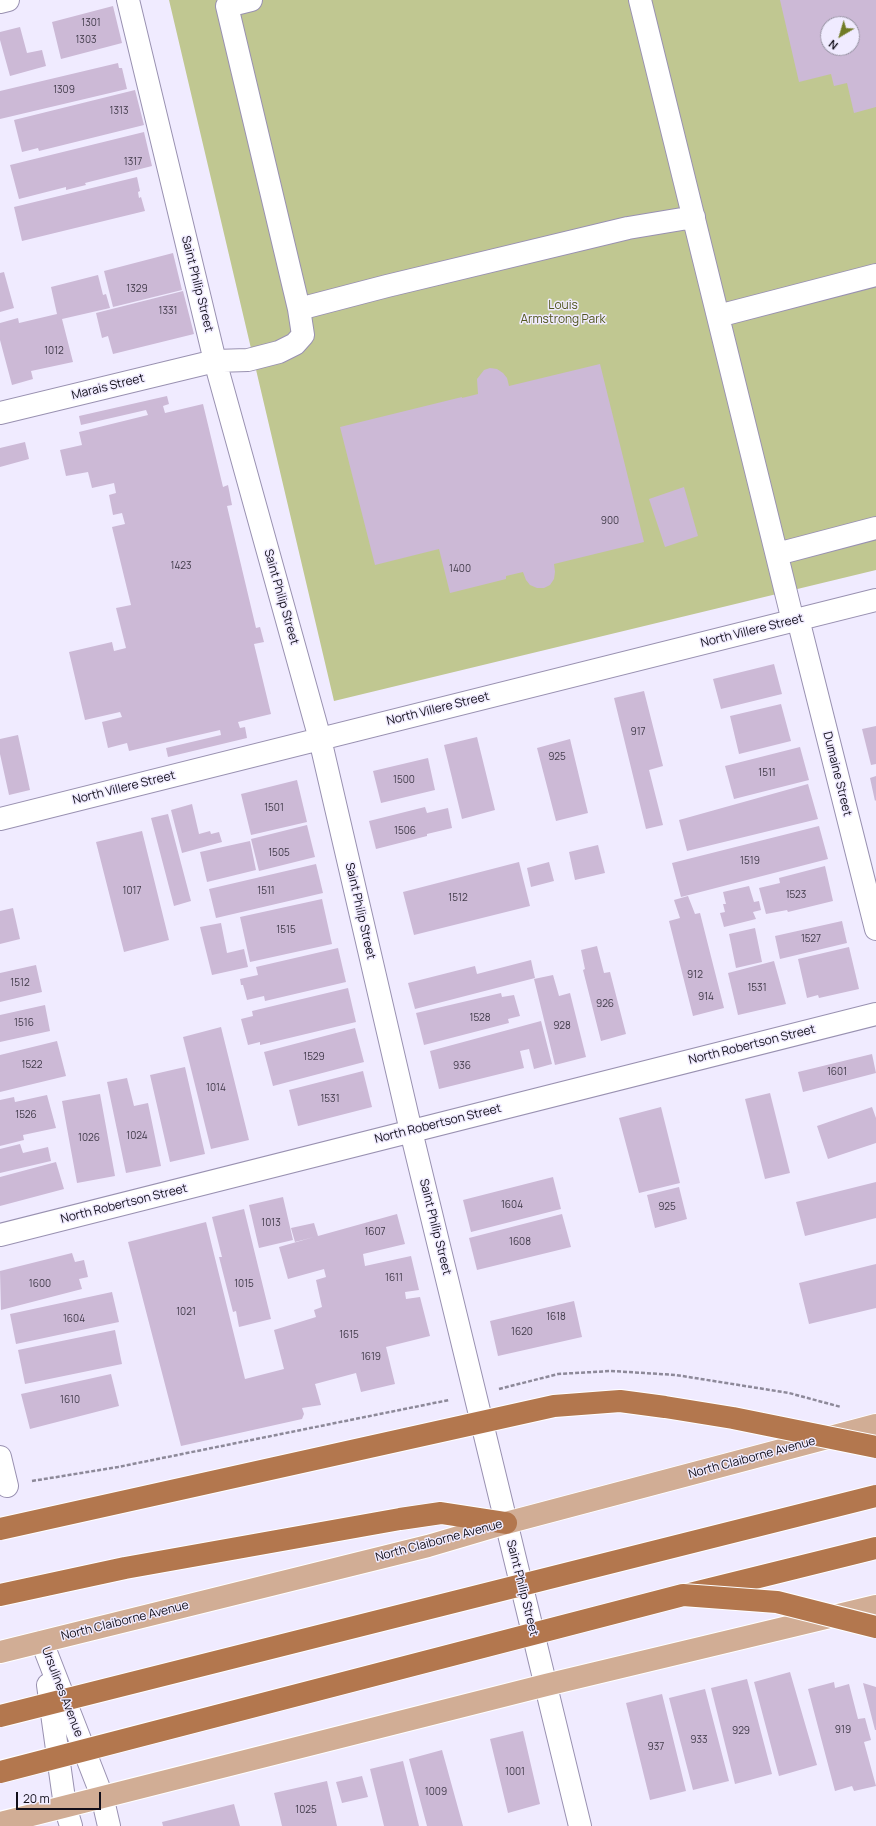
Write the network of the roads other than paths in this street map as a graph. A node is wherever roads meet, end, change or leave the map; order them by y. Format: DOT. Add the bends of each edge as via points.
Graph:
graph roads {
  1 [pos="8,0"];
  2 [pos="128,0"];
  3 [pos="252,0"];
  4 [pos="640,0"];
  5 [pos="0,2"];
  6 [pos="694,217"];
  7 [pos="876,275"];
  8 [pos="299,309"];
  9 [pos="718,316"];
  10 [pos="215,361"];
  11 [pos="0,413"];
  12 [pos="876,528"];
  13 [pos="777,554"];
  14 [pos="876,600"];
  15 [pos="796,620"];
  16 [pos="320,739"];
  17 [pos="0,818"];
  18 [pos="876,929"];
  19 [pos="876,1014"];
  20 [pos="411,1131"];
  21 [pos="0,1235"];
  22 [pos="876,1425"];
  23 [pos="876,1447"];
  24 [pos="0,1457"];
  25 [pos="7,1486"];
  26 [pos="876,1496"];
  27 [pos="506,1523"];
  28 [pos="0,1529"];
  29 [pos="876,1548"];
  30 [pos="0,1595"];
  31 [pos="683,1595"];
  32 [pos="876,1606"];
  33 [pos="876,1627"];
  34 [pos="42,1642"];
  35 [pos="0,1652"];
  36 [pos="546,1685"];
  37 [pos="0,1716"];
  38 [pos="0,1772"];
  39 [pos="102,1796"];
  40 [pos="68,1816"];
  41 [pos="0,1823"];
  42 [pos="109,1826"];
  43 [pos="580,1826"];
  1 -- 5 [label="street"];
  2 -- 10 [label="street, Saint Philip Street"];
  3 -- 8 [label="street" via="227,6"];
  4 -- 6 [label="street, Dumaine Street"];
  6 -- 8 [label="street" via="628,228"];
  6 -- 9 [label="street, Dumaine Street"];
  7 -- 9 [label="street"];
  8 -- 10 [label="street, Marais Street" via="303,335 295,344 279,352 248,360"];
  9 -- 13 [label="street, Dumaine Street"];
  10 -- 11 [label="street, Marais Street"];
  10 -- 16 [label="street, Saint Philip Street"];
  12 -- 13 [label="street"];
  13 -- 15 [label="street, Dumaine Street"];
  14 -- 15 [label="street, North Villere Street"];
  15 -- 16 [label="street, North Villere Street"];
  15 -- 18 [label="street, Dumaine Street"];
  16 -- 17 [label="street, North Villere Street"];
  16 -- 20 [label="street, Saint Philip Street"];
  19 -- 20 [label="street, North Robertson Street"];
  20 -- 21 [label="street, North Robertson Street"];
  20 -- 27 [label="street, Saint Philip Street"];
  22 -- 27 [label="main road, North Claiborne Avenue"];
  23 -- 28 [label="highway, bridge" via="733,1418 620,1401 554,1406"];
  24 -- 25 [label="street"];
  26 -- 37 [label="highway, bridge"];
  27 -- 30 [label="highway" via="441,1513 125,1568"];
  27 -- 34 [label="main road, North Claiborne Avenue" via="428,1546"];
  27 -- 36 [label="street, Saint Philip Street"];
  29 -- 31 [label="highway"];
  31 -- 33 [label="highway, bridge" via="777,1602"];
  31 -- 38 [label="highway, bridge"];
  32 -- 36 [label="main road"];
  34 -- 35 [label="main road, North Claiborne Avenue"];
  34 -- 39 [label="street, Ursulines Avenue"];
  34 -- 40 [label="street, Ursulines Avenue"];
  36 -- 39 [label="main road"];
  36 -- 43 [label="street, Saint Philip Street"];
  39 -- 40 [label="main road"];
  39 -- 42 [label="street, Ursulines Avenue"];
  40 -- 41 [label="main road"];
}
